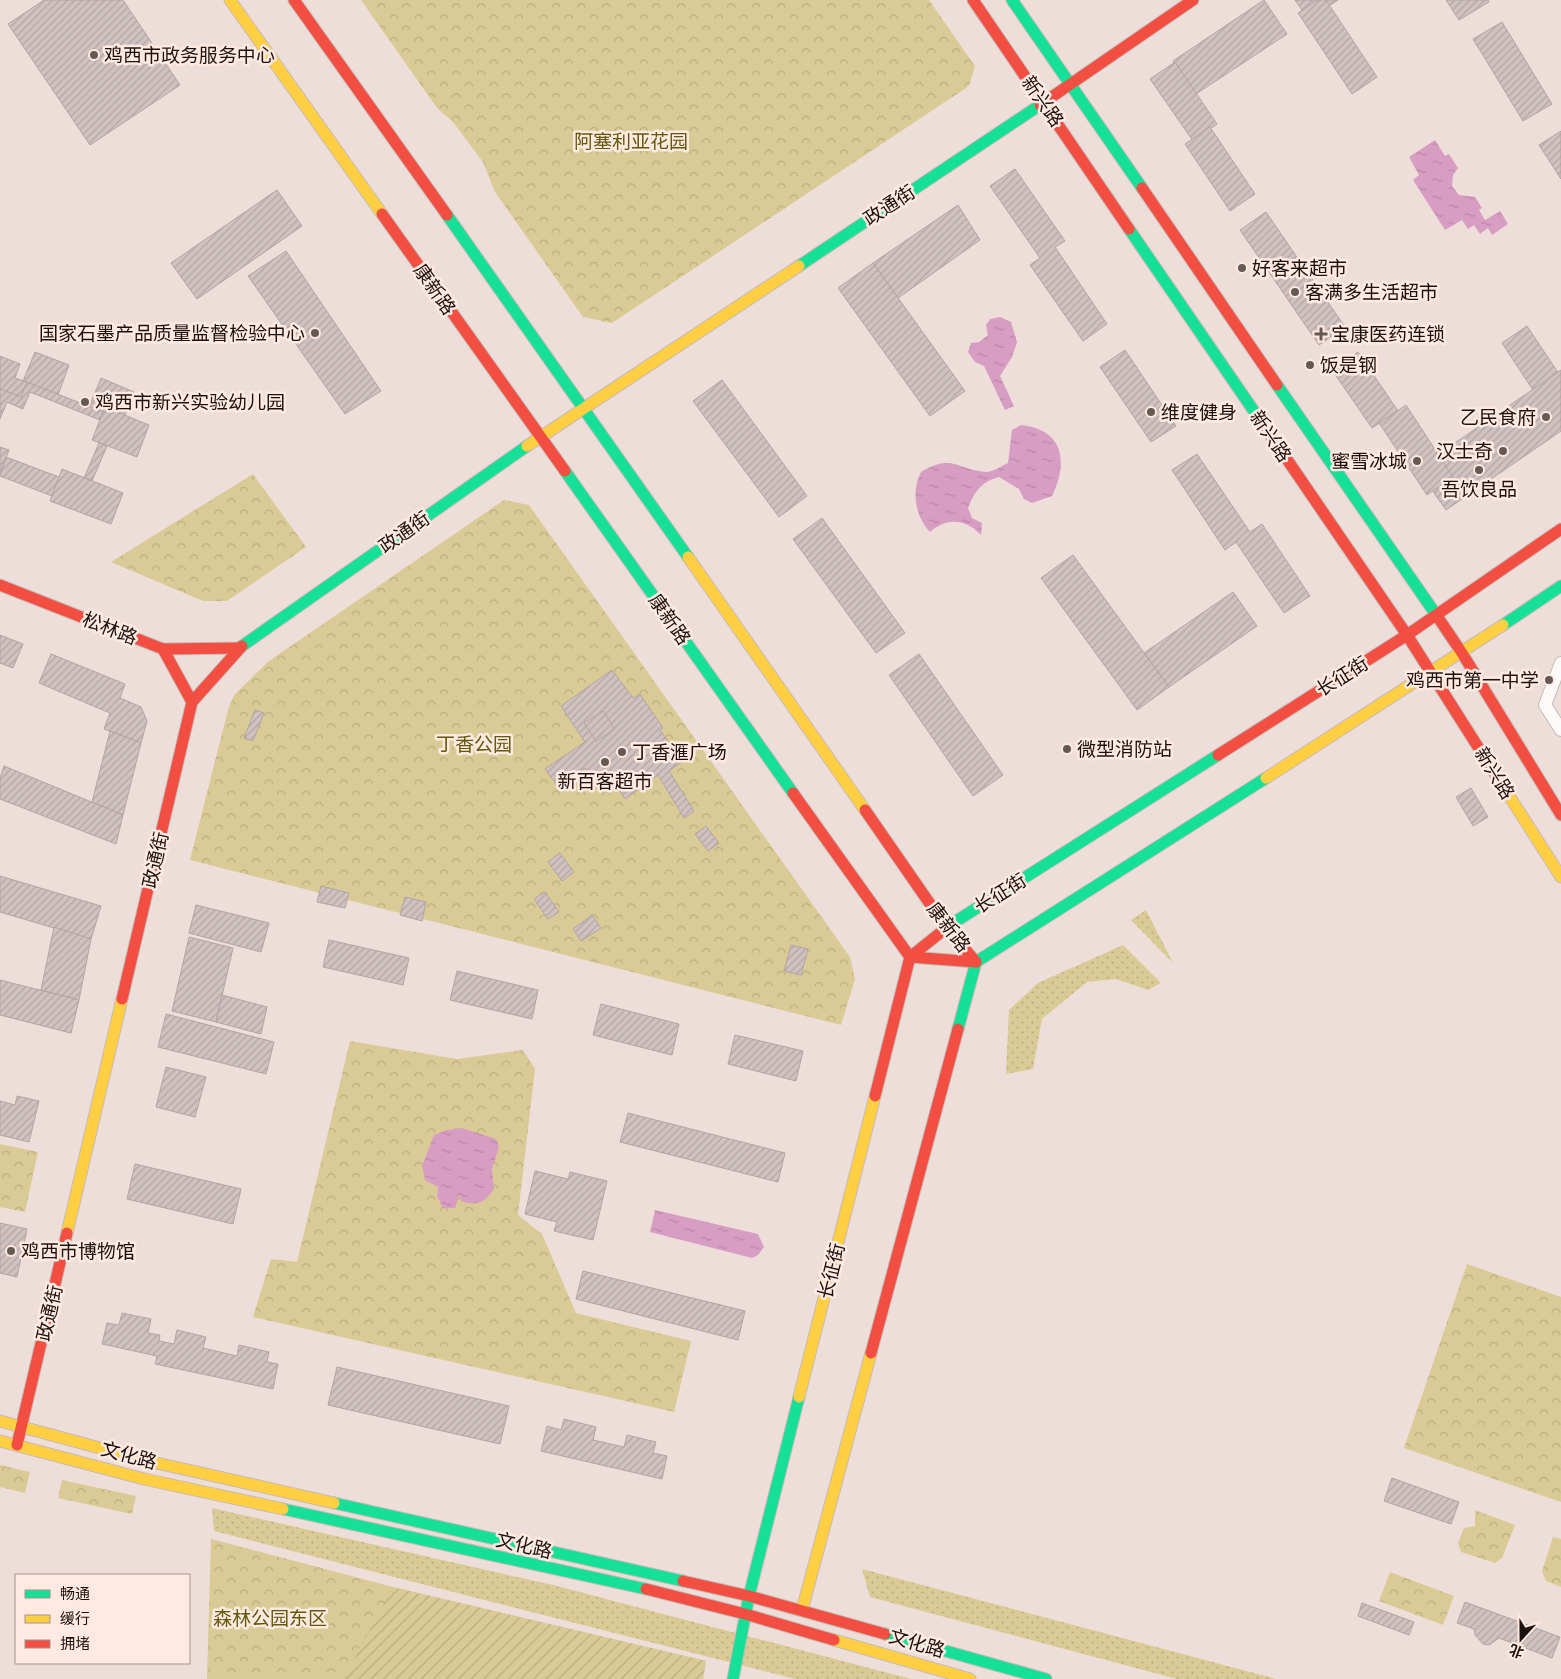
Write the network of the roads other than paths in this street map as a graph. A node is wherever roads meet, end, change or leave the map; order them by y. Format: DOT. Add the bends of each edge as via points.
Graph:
graph roads {
  1 [pos="230,0"];
  2 [pos="294,0"];
  3 [pos="973,0"];
  4 [pos="1012,0"];
  5 [pos="1194,0"];
  6 [pos="1070,84"];
  7 [pos="1044,103"];
  8 [pos="584,406"];
  9 [pos="540,437"];
  10 [pos="1561,529"];
  11 [pos="0,585"];
  12 [pos="1561,586"];
  13 [pos="1435,614"];
  14 [pos="1407,635"];
  15 [pos="240,648"];
  16 [pos="163,649"];
  17 [pos="1462,653"];
  18 [pos="1561,663"];
  19 [pos="1432,673"];
  20 [pos="192,702"];
  21 [pos="1561,730"];
  22 [pos="1561,815"];
  23 [pos="1561,877"];
  24 [pos="946,927"];
  25 [pos="910,956"];
  26 [pos="976,962"];
  27 [pos="0,1421"];
  28 [pos="22,1426"];
  29 [pos="0,1440"];
  30 [pos="17,1445"];
  31 [pos="749,1596"];
  32 [pos="802,1610"];
  33 [pos="745,1614"];
  34 [pos="733,1679"];
  35 [pos="970,1679"];
  36 [pos="1046,1679"];
  1 -- 9 [label="main road, 康新路"];
  2 -- 8 [label="main road, 康新路"];
  3 -- 7 [label="main road, 新兴路"];
  4 -- 6 [label="main road, 新兴路"];
  5 -- 6 [label="main road, 政通街"];
  6 -- 7 [label="main road, 政通街"];
  6 -- 13 [label="main road, 新兴路"];
  7 -- 8 [label="main road, 政通街"];
  7 -- 14 [label="main road, 新兴路"];
  8 -- 9 [label="main road, 政通街"];
  8 -- 24 [label="main road, 康新路"];
  9 -- 15 [label="main road, 政通街"];
  9 -- 25 [label="main road, 康新路"];
  10 -- 13 [label="main road, 长征街"];
  11 -- 16 [label="main road, 松林路"];
  12 -- 17 [label="main road"];
  13 -- 14 [label="main road, 长征街"];
  13 -- 17 [label="main road, 新兴路"];
  14 -- 19 [label="main road, 新兴路"];
  14 -- 24 [label="main road, 长征街"];
  15 -- 16 [label="main road"];
  15 -- 20 [label="main road, 政通街"];
  16 -- 20 [label="main road"];
  17 -- 19 [label="main road"];
  17 -- 22 [label="main road, 新兴路"];
  18 -- 21 [label="street" via="1545,705"];
  19 -- 23 [label="main road, 新兴路"];
  19 -- 26 [label="main road"];
  20 -- 28 [label="main road, 政通街"];
  24 -- 25 [label="main road, 长征街"];
  24 -- 26 [label="main road, 康新路"];
  25 -- 26 [label="main road, 康新路"];
  25 -- 31 [label="main road, 长征街"];
  26 -- 32 [label="main road"];
  27 -- 28 [label="main road, 文化路"];
  28 -- 30 [label="main road, 政通街"];
  28 -- 31 [label="main road, 文化路" via="148,1461"];
  29 -- 30 [label="main road, 文化路"];
  30 -- 33 [label="main road, 文化路" via="144,1479"];
  31 -- 32 [label="main road, 文化路"];
  31 -- 33 [label="main road, 长征街"];
  32 -- 36 [label="main road, 文化路"];
  33 -- 34 [label="main road, 长征街"];
  33 -- 35 [label="main road, 文化路"];
}
